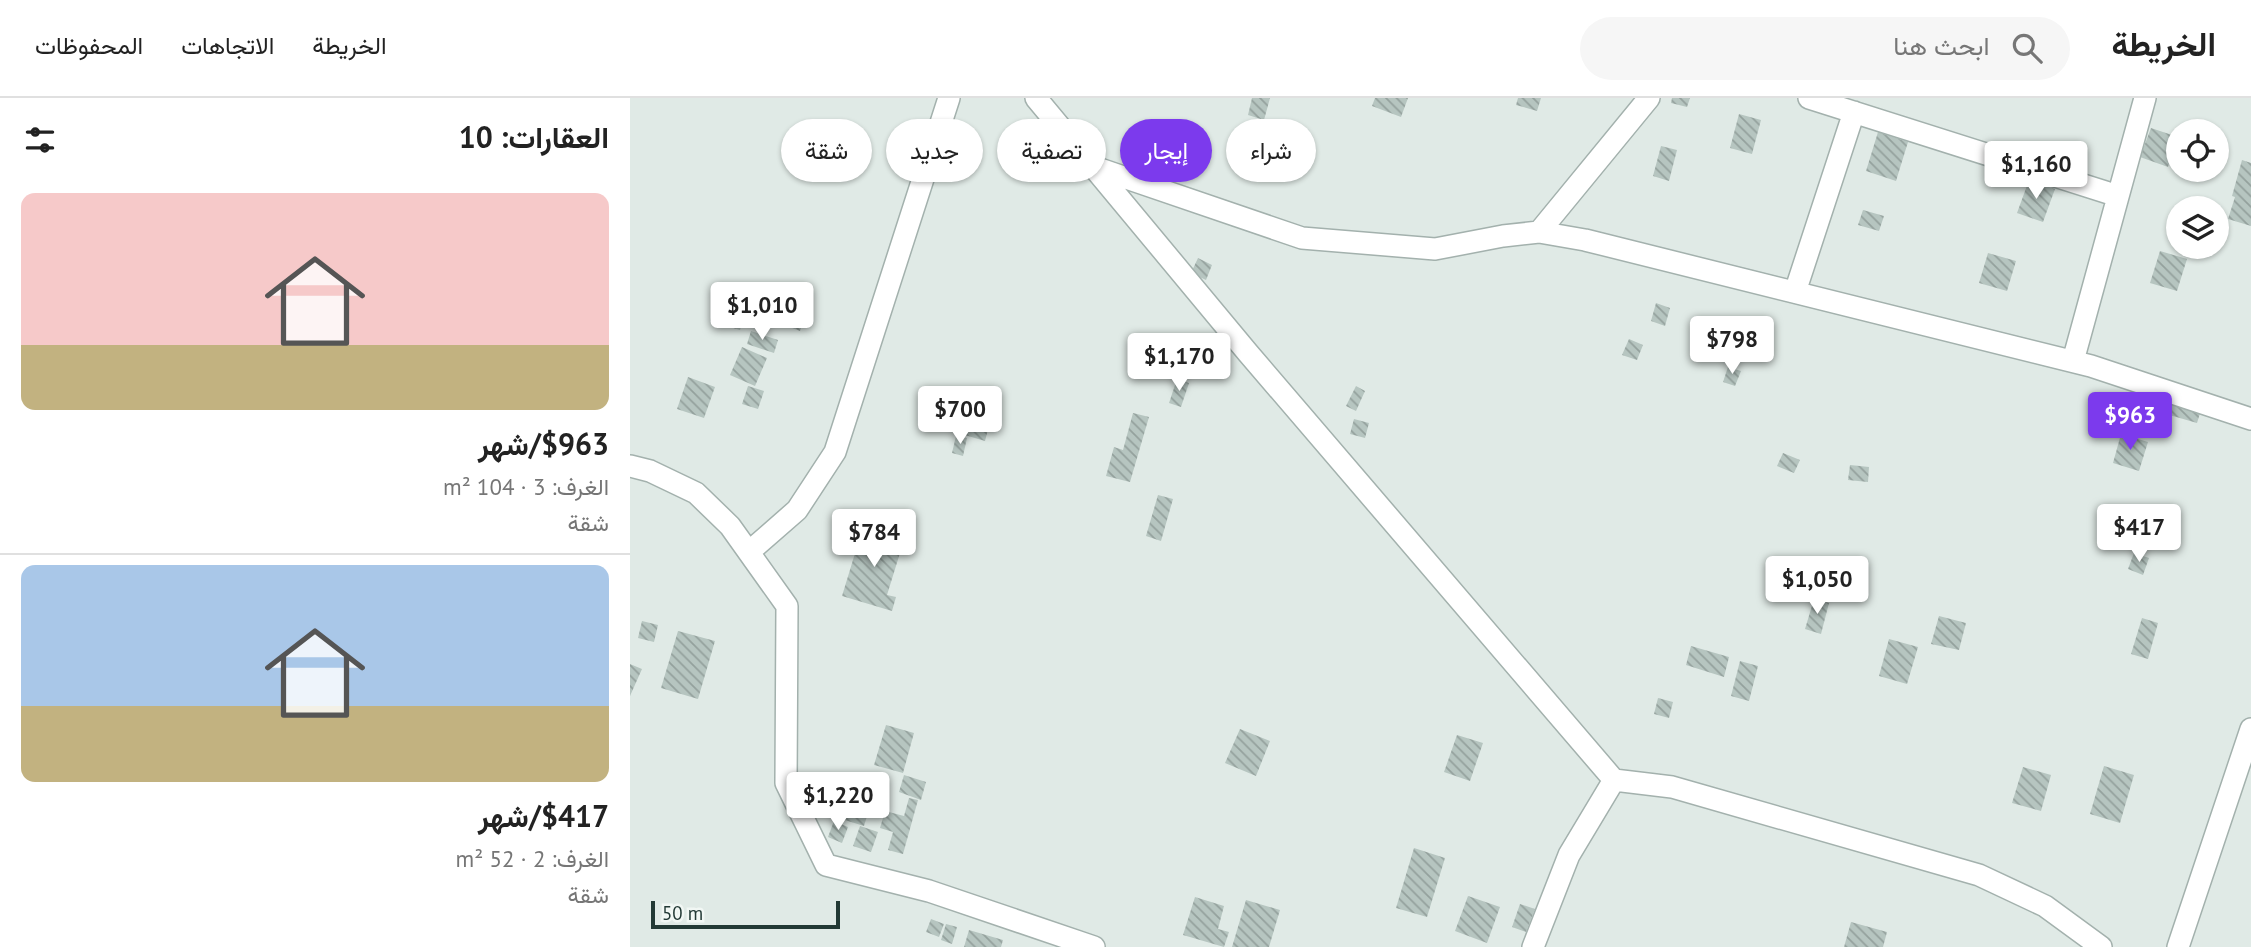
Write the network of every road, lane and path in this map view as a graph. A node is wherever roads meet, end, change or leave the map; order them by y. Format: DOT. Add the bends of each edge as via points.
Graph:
graph roads {
  1 [pos="949,98"];
  2 [pos="1036,98"];
  3 [pos="1649,98"];
  4 [pos="1809,98"];
  5 [pos="2146,98"];
  6 [pos="1854,112"];
  7 [pos="1054,119"];
  8 [pos="1106,171"];
  9 [pos="1106,180"];
  10 [pos="2118,196"];
  11 [pos="1539,232"];
  12 [pos="1795,292"];
  13 [pos="2073,361"];
  14 [pos="2251,419"];
  15 [pos="630,466"];
  16 [pos="749,552"];
  17 [pos="2251,729"];
  18 [pos="1614,780"];
  19 [pos="1094,947"];
  20 [pos="1533,947"];
  21 [pos="2101,947"];
  22 [pos="2178,947"];
  1 -- 16 [label="street" via="835,452 797,510"];
  2 -- 7 [label="street"];
  3 -- 11 [label="street"];
  4 -- 6 [label="street"];
  5 -- 10 [label="street"];
  6 -- 10 [label="street"];
  6 -- 12 [label="street"];
  8 -- 11 [label="street" via="1302,238 1435,249"];
  9 -- 18 [label="street"];
  10 -- 13 [label="street"];
  11 -- 12 [label="street"];
  12 -- 13 [label="street"];
  13 -- 14 [label="street"];
  15 -- 16 [label="street" via="696,493"];
  16 -- 19 [label="street" via="787,606 786,783 826,865 929,891"];
  17 -- 22 [label="street"];
  18 -- 20 [label="street" via="1569,855"];
  18 -- 21 [label="street" via="1672,787 1979,875 2045,906"];
}
